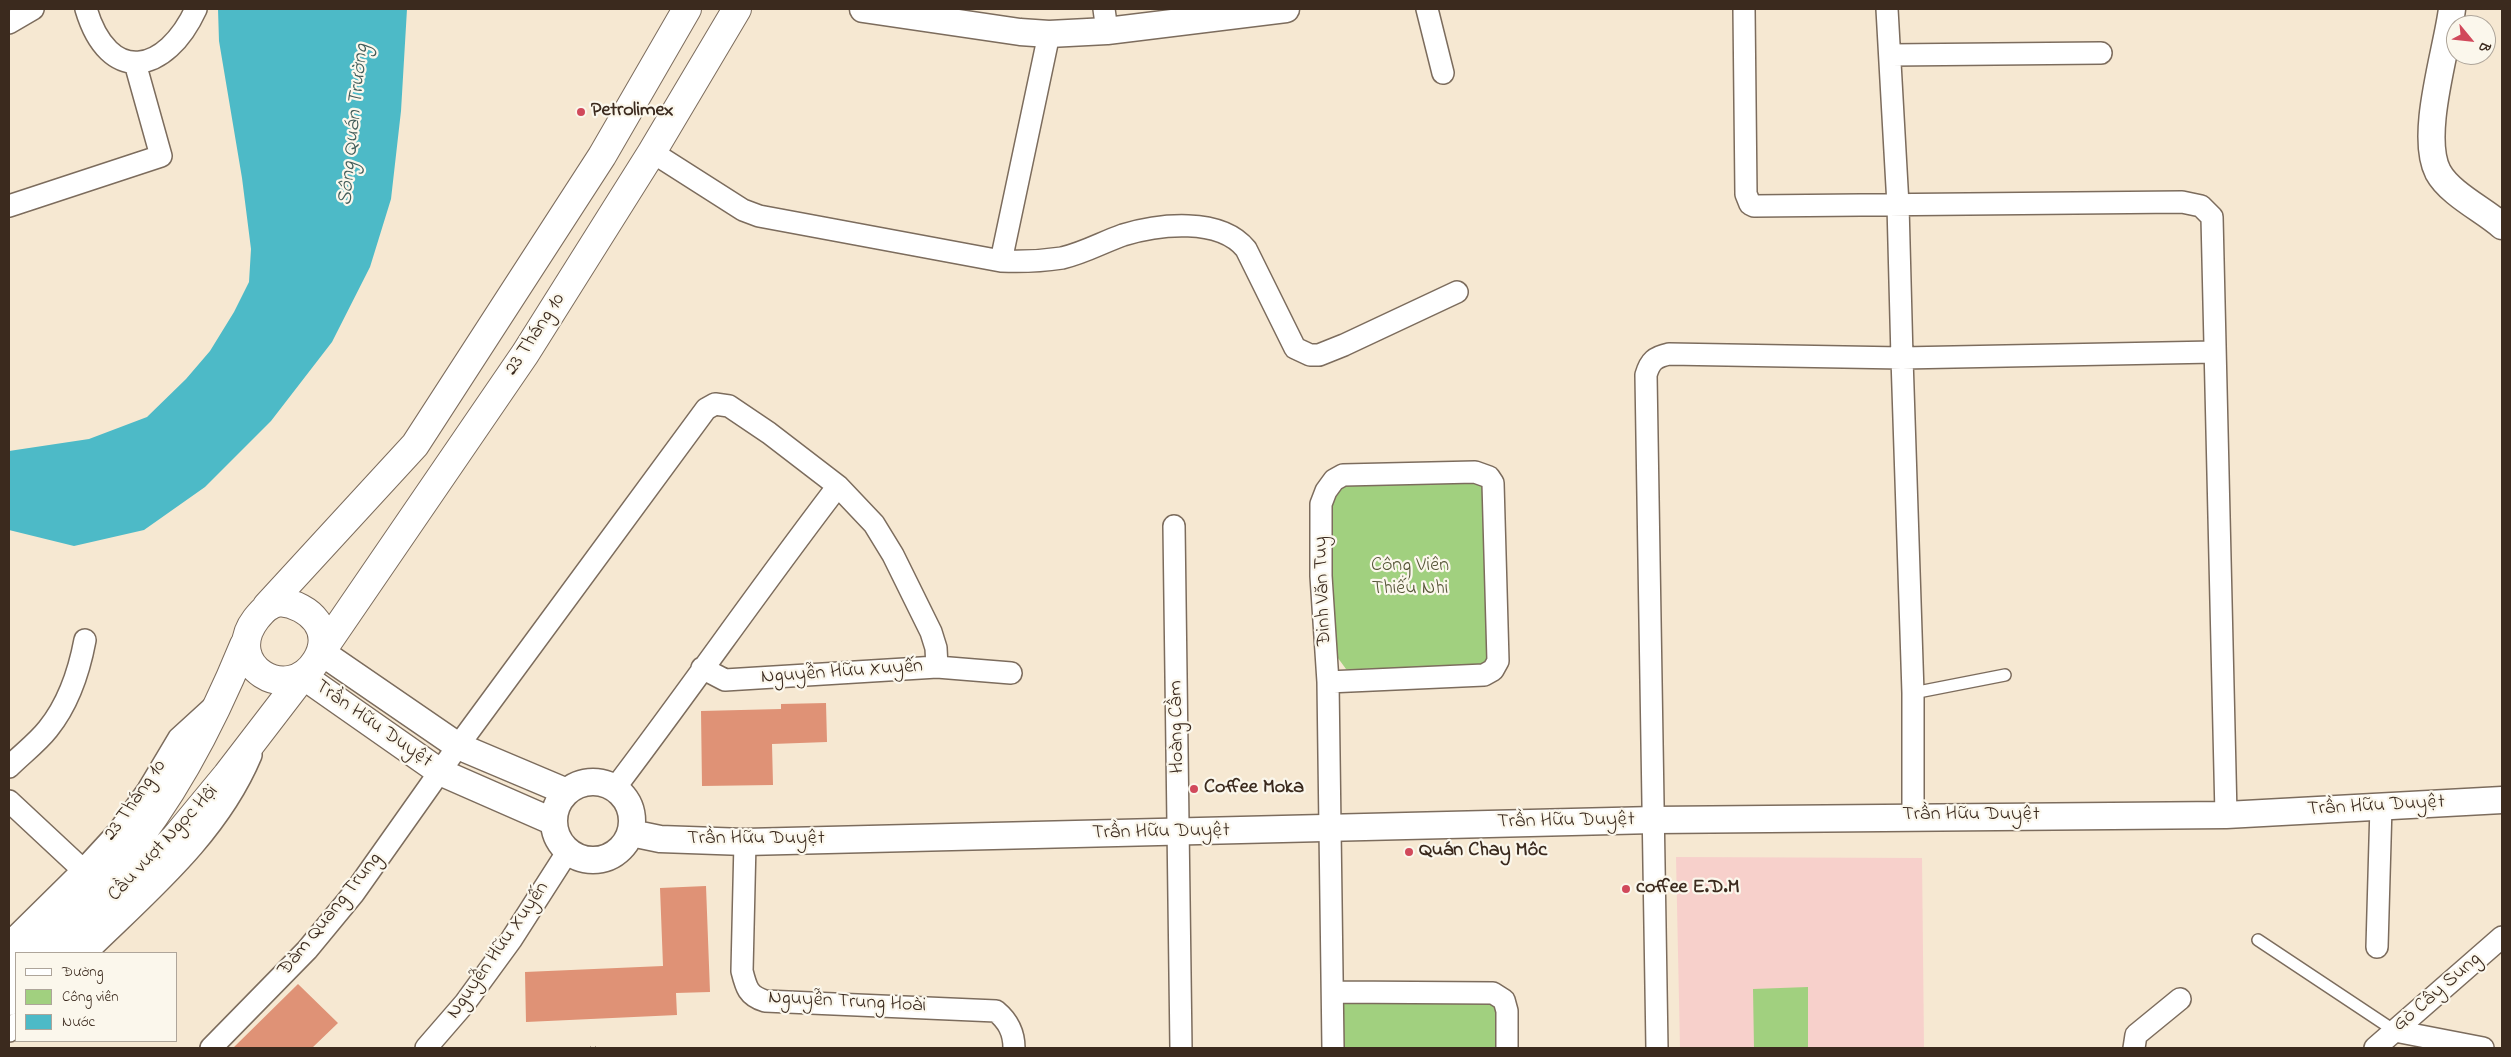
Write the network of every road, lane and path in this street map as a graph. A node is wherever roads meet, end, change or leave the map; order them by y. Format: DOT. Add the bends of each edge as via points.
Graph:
graph roads {
  1 [pos="33,9"];
  2 [pos="86,9"];
  3 [pos="196,9"];
  4 [pos="687,9"];
  5 [pos="737,9"];
  6 [pos="863,9"];
  7 [pos="1286,9"];
  8 [pos="1428,9"];
  9 [pos="1744,9"];
  10 [pos="1888,9"];
  11 [pos="2452,9"];
  12 [pos="1105,20"];
  13 [pos="9,23"];
  14 [pos="1049,34"];
  15 [pos="2101,54"];
  16 [pos="1891,55"];
  17 [pos="135,63"];
  18 [pos="1443,73"];
  19 [pos="652,152"];
  20 [pos="1898,205"];
  21 [pos="9,206"];
  22 [pos="2500,220"];
  23 [pos="1001,261"];
  24 [pos="1457,292"];
  25 [pos="2214,352"];
  26 [pos="1902,358"];
  27 [pos="838,486"];
  28 [pos="1174,526"];
  29 [pos="267,606"];
  30 [pos="85,640"];
  31 [pos="244,645"];
  32 [pos="321,652"];
  33 [pos="937,667"];
  34 [pos="702,668"];
  35 [pos="1011,673"];
  36 [pos="2005,675"];
  37 [pos="303,676"];
  38 [pos="1328,682"];
  39 [pos="1913,693"];
  40 [pos="222,698"];
  41 [pos="262,728"];
  42 [pos="458,746"];
  43 [pos="9,766"];
  44 [pos="440,772"];
  45 [pos="615,788"];
  46 [pos="568,792"];
  47 [pos="2502,800"];
  48 [pos="9,801"];
  49 [pos="2381,806"];
  50 [pos="2226,815"];
  51 [pos="1913,816"];
  52 [pos="1654,820"];
  53 [pos="554,822"];
  54 [pos="1329,828"];
  55 [pos="631,833"];
  56 [pos="1180,833"];
  57 [pos="745,842"];
  58 [pos="568,851"];
  59 [pos="83,870"];
  60 [pos="2502,937"];
  61 [pos="2258,940"];
  62 [pos="9,943"];
  63 [pos="2376,947"];
  64 [pos="27,952"];
  65 [pos="59,952"];
  66 [pos="87,952"];
  67 [pos="1333,992"];
  68 [pos="2180,999"];
  69 [pos="2395,1031"];
  70 [pos="210,1048"];
  71 [pos="426,1048"];
  72 [pos="590,1048"];
  73 [pos="598,1048"];
  74 [pos="1014,1048"];
  75 [pos="1181,1048"];
  76 [pos="1333,1048"];
  77 [pos="1507,1048"];
  78 [pos="1657,1048"];
  79 [pos="2134,1048"];
  80 [pos="2375,1048"];
  81 [pos="2483,1048"];
  1 -- 13 [label="street"];
  2 -- 17 [label="street" via="93,30 107,50 121,60"];
  3 -- 17 [label="street" via="165,53 147,62"];
  4 -- 29 [label="main road, 23 Tháng 10" via="602,156 415,445"];
  5 -- 19 [label="main road, 23 Tháng 10"];
  6 -- 14 [label="street"];
  7 -- 12 [label="street"];
  8 -- 18 [label="street"];
  9 -- 20 [label="street" via="1746,194 1750,204 1768,207"];
  10 -- 16 [label="street"];
  11 -- 22 [label="street" via="2433,110 2432,150 2438,172 2465,200"];
  12 -- 14 [label="street"];
  14 -- 23 [label="street"];
  15 -- 16 [label="street"];
  16 -- 20 [label="street"];
  17 -- 21 [label="street" via="161,156"];
  19 -- 23 [label="street" via="743,210 759,216"];
  19 -- 32 [label="main road, 23 Tháng 10" via="479,423"];
  20 -- 25 [label="street" via="2182,202 2201,206 2212,216"];
  20 -- 26 [label="street"];
  23 -- 24 [label="street" via="1029,262 1063,257 1123,235 1159,228 1212,228 1234,236 1246,249 1294,348 1310,355 1344,346"];
  25 -- 26 [label="street"];
  25 -- 50 [label="street"];
  26 -- 39 [label="street"];
  26 -- 52 [label="street" via="1669,354 1655,358 1648,366"];
  27 -- 33 [label="street, Nguyễn Hữu Xuyến" via="874,524 893,555 929,626 936,648"];
  27 -- 34 [label="street"];
  27 -- 42 [label="street, Nguyễn Hữu Xuyến" via="729,406 715,404 706,410"];
  28 -- 56 [label="street, Hoàng Cầm"];
  29 -- 31 [label="main road" via="252,625"];
  29 -- 32 [label="main road" via="287,603 306,609 319,625"];
  30 -- 43 [label="street" via="80,666 60,711 47,730"];
  31 -- 37 [label="main road" via="248,658 261,674 273,680"];
  31 -- 40 [label="main road, 23 Tháng 10"];
  32 -- 37 [label="main road"];
  32 -- 42 [label="street, Trần Hữu Duyệt"];
  33 -- 34 [label="street, Nguyễn Hữu Xuyến" via="726,680"];
  33 -- 35 [label="street"];
  34 -- 45 [label="street"];
  36 -- 39 [label="lane"];
  37 -- 41 [label="main road"];
  37 -- 44 [label="street, Trần Hữu Duyệt"];
  38 -- 38 [label="street, Đinh Văn Tuy" via="1321,504 1330,485 1343,475 1475,472 1490,477 1494,482 1498,661 1493,670 1484,675"];
  38 -- 54 [label="street, Đinh Văn Tuy"];
  39 -- 51 [label="street"];
  40 -- 59 [label="street, 23 Tháng 10" via="179,738 118,832"];
  40 -- 64 [label="main road, Cầu vượt Ngọc Hội" via="182,772 121,860"];
  41 -- 65 [label="main road, Cầu vượt Ngọc Hội" via="174,838"];
  41 -- 66 [label="street" via="240,782 198,841"];
  42 -- 44 [label="street, Đàm Quang Trung"];
  42 -- 46 [label="street, Trần Hữu Duyệt"];
  44 -- 53 [label="street, Trần Hữu Duyệt"];
  44 -- 70 [label="street, Đàm Quang Trung" via="354,893 313,943"];
  45 -- 46 [label="street" via="590,782"];
  45 -- 55 [label="street" via="630,808 633,820"];
  46 -- 53 [label="street" via="560,801"];
  47 -- 49 [label="street, Trần Hữu Duyệt"];
  48 -- 59 [label="street"];
  49 -- 50 [label="street, Trần Hữu Duyệt"];
  49 -- 63 [label="street"];
  50 -- 51 [label="street, Trần Hữu Duyệt"];
  51 -- 52 [label="street, Trần Hữu Duyệt"];
  52 -- 54 [label="street, Trần Hữu Duyệt"];
  52 -- 78 [label="street"];
  53 -- 58 [label="street"];
  54 -- 56 [label="street, Trần Hữu Duyệt"];
  54 -- 67 [label="street, Đinh Văn Tuy"];
  55 -- 57 [label="street, Trần Hữu Duyệt" via="660,839"];
  55 -- 58 [label="street" via="625,845 604,859 592,860"];
  56 -- 57 [label="street, Trần Hữu Duyệt"];
  56 -- 75 [label="street, Hoàng Cầm"];
  57 -- 74 [label="street, Nguyễn Trung Hoài" via="742,971 746,989 754,998 996,1011 1012,1030"];
  58 -- 71 [label="street, Nguyễn Hữu Xuyến" via="511,940 465,1003"];
  59 -- 62 [label="street, 23 Tháng 10"];
  60 -- 69 [label="street, Gò Cây Sung"];
  61 -- 69 [label="lane"];
  67 -- 76 [label="street, Đinh Văn Tuy"];
  67 -- 77 [label="street" via="1493,993 1506,1006"];
  68 -- 79 [label="street" via="2136,1035"];
  69 -- 80 [label="street, Gò Cây Sung"];
  69 -- 81 [label="street"];
  72 -- 73 [label="path"];
}
